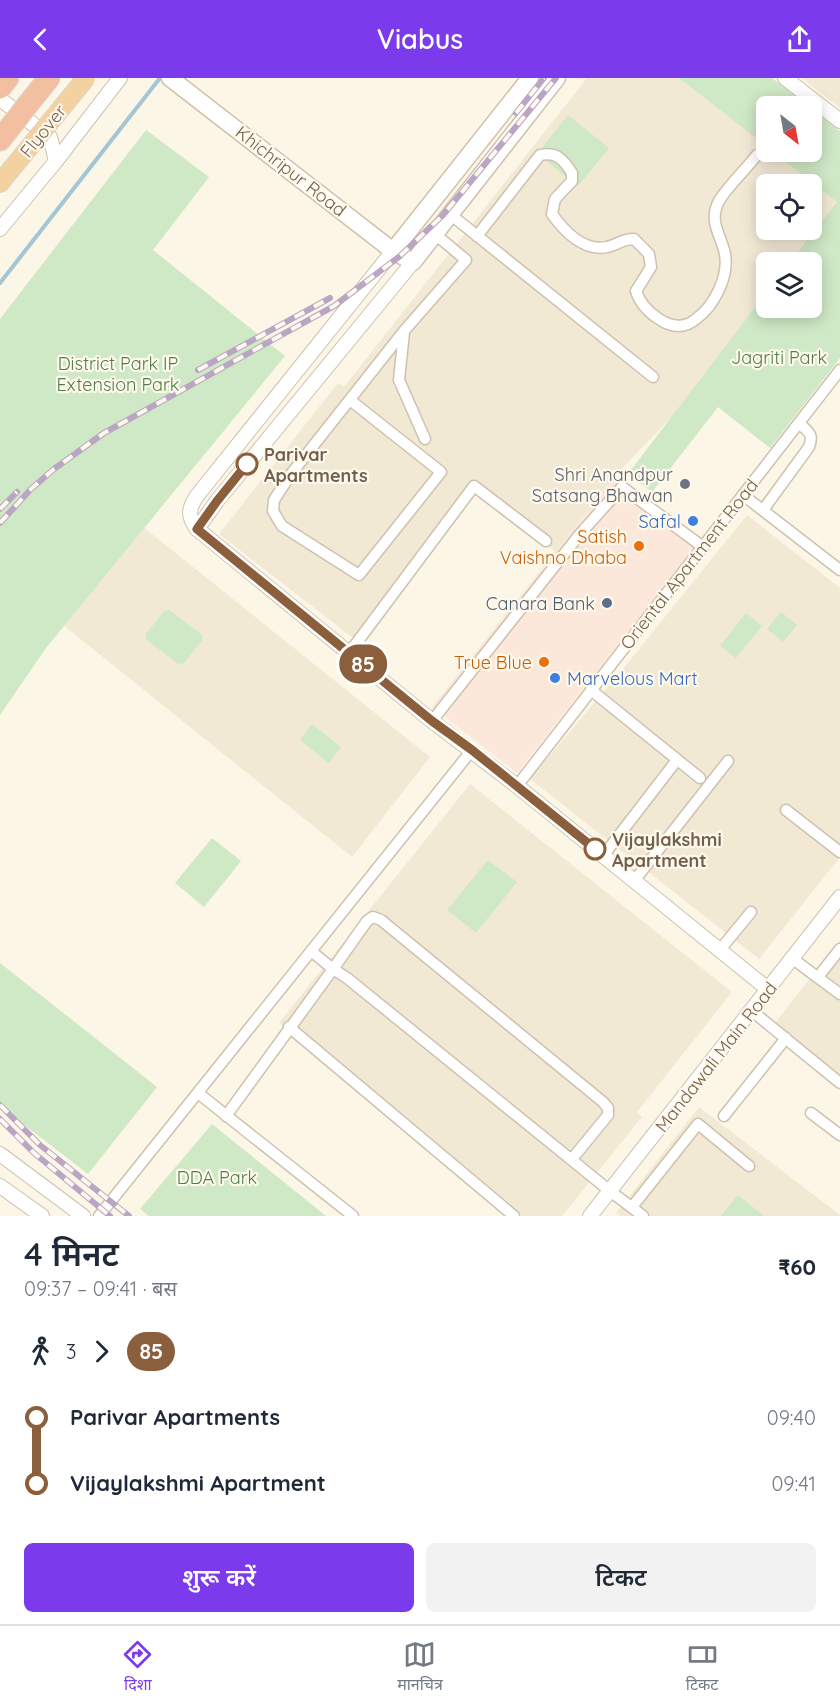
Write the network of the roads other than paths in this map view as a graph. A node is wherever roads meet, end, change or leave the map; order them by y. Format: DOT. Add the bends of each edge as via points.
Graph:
graph roads {
  1 [pos="8,78"];
  2 [pos="49,78"];
  3 [pos="86,78"];
  4 [pos="120,78"];
  5 [pos="170,78"];
  6 [pos="530,78"];
  7 [pos="557,78"];
  8 [pos="785,78"];
  9 [pos="0,88"];
  10 [pos="0,99"];
  11 [pos="840,122"];
  12 [pos="0,140"];
  13 [pos="756,156"];
  14 [pos="56,160"];
  15 [pos="0,183"];
  16 [pos="450,214"];
  17 [pos="0,229"];
  18 [pos="435,234"];
  19 [pos="477,237"];
  20 [pos="393,251"];
  21 [pos="413,262"];
  22 [pos="404,332"];
  23 [pos="840,370"];
  24 [pos="652,377"];
  25 [pos="350,400"];
  26 [pos="799,423"];
  27 [pos="425,439"];
  28 [pos="743,495"];
  29 [pos="763,510"];
  30 [pos="197,529"];
  31 [pos="546,542"];
  32 [pos="703,547"];
  33 [pos="840,570"];
  34 [pos="349,653"];
  35 [pos="591,690"];
  36 [pos="432,721"];
  37 [pos="472,750"];
  38 [pos="677,760"];
  39 [pos="728,761"];
  40 [pos="700,778"];
  41 [pos="517,786"];
  42 [pos="786,810"];
  43 [pos="840,852"];
  44 [pos="603,856"];
  45 [pos="634,881"];
  46 [pos="840,897"];
  47 [pos="751,912"];
  48 [pos="840,949"];
  49 [pos="311,951"];
  50 [pos="719,951"];
  51 [pos="793,959"];
  52 [pos="333,969"];
  53 [pos="818,977"];
  54 [pos="769,990"];
  55 [pos="840,994"];
  56 [pos="752,1011"];
  57 [pos="289,1027"];
  58 [pos="786,1038"];
  59 [pos="840,1083"];
  60 [pos="198,1093"];
  61 [pos="812,1113"];
  62 [pos="226,1116"];
  63 [pos="724,1116"];
  64 [pos="840,1135"];
  65 [pos="0,1154"];
  66 [pos="572,1159"];
  67 [pos="749,1166"];
  68 [pos="0,1185"];
  69 [pos="610,1191"];
  70 [pos="632,1207"];
  71 [pos="42,1216"];
  72 [pos="83,1216"];
  73 [pos="99,1216"];
  74 [pos="353,1216"];
  75 [pos="514,1216"];
  76 [pos="591,1216"];
  77 [pos="643,1216"];
  1 -- 9 [label="highway"];
  2 -- 12 [label="highway"];
  3 -- 15 [label="highway, Flyover, bridge"];
  4 -- 14 [label="street"];
  5 -- 20 [label="main road, Khichripur Road"];
  6 -- 20 [label="main road"];
  7 -- 16 [label="main road"];
  8 -- 11 [label="street"];
  10 -- 14 [label="street" via="50,138"];
  13 -- 19 [label="street" via="719,201 715,226 725,254 724,272 719,291 704,314 689,325 669,326 640,302 636,291 651,267 649,254 634,239 623,239 606,247 586,245 564,231 552,214 555,199 572,182 572,173 550,153 540,155"];
  14 -- 17 [label="street"];
  16 -- 18 [label="main road"];
  16 -- 19 [label="street"];
  18 -- 21 [label="main road"];
  18 -- 22 [label="street" via="466,260"];
  19 -- 24 [label="street"];
  20 -- 21 [label="main road, Khichripur Road"];
  20 -- 30 [label="street" via="196,496 189,514"];
  21 -- 30 [label="street"];
  22 -- 25 [label="street"];
  22 -- 27 [label="street" via="399,380"];
  23 -- 26 [label="street, Oriental Apartment Road"];
  25 -- 25 [label="street" via="291,474 274,500 273,511 282,526 359,575 441,472"];
  26 -- 28 [label="street, Oriental Apartment Road"];
  26 -- 29 [label="street" via="811,434 809,447"];
  28 -- 29 [label="street"];
  28 -- 32 [label="street, Oriental Apartment Road"];
  29 -- 33 [label="street"];
  30 -- 34 [label="street"];
  31 -- 34 [label="street" via="474,486"];
  32 -- 35 [label="street, Oriental Apartment Road"];
  32 -- 36 [label="street" via="622,487"];
  34 -- 36 [label="street"];
  35 -- 38 [label="street"];
  35 -- 41 [label="street, Oriental Apartment Road"];
  36 -- 37 [label="street"];
  37 -- 41 [label="street"];
  37 -- 49 [label="street"];
  38 -- 40 [label="street"];
  38 -- 44 [label="street"];
  39 -- 45 [label="street"];
  41 -- 44 [label="street"];
  42 -- 43 [label="street"];
  44 -- 45 [label="street"];
  45 -- 50 [label="street"];
  46 -- 51 [label="street, Mandawali Main Road"];
  47 -- 50 [label="street"];
  48 -- 53 [label="street"];
  49 -- 52 [label="street"];
  49 -- 60 [label="street"];
  50 -- 54 [label="street"];
  51 -- 53 [label="street"];
  51 -- 54 [label="street, Mandawali Main Road"];
  52 -- 57 [label="street"];
  52 -- 66 [label="street"];
  52 -- 66 [label="street" via="367,921 373,917 381,920 608,1108 608,1115"];
  53 -- 55 [label="street"];
  54 -- 56 [label="street, Mandawali Main Road"];
  56 -- 58 [label="street"];
  56 -- 69 [label="street, Mandawali Main Road"];
  57 -- 62 [label="street"];
  57 -- 75 [label="street"];
  58 -- 59 [label="street"];
  58 -- 63 [label="street"];
  60 -- 62 [label="street"];
  60 -- 73 [label="street"];
  61 -- 64 [label="street"];
  62 -- 74 [label="street"];
  65 -- 72 [label="street"];
  66 -- 69 [label="street"];
  67 -- 70 [label="street" via="698,1124"];
  68 -- 71 [label="street"];
  69 -- 70 [label="street"];
  69 -- 76 [label="street, Mandawali Main Road"];
  70 -- 77 [label="street"];
}
